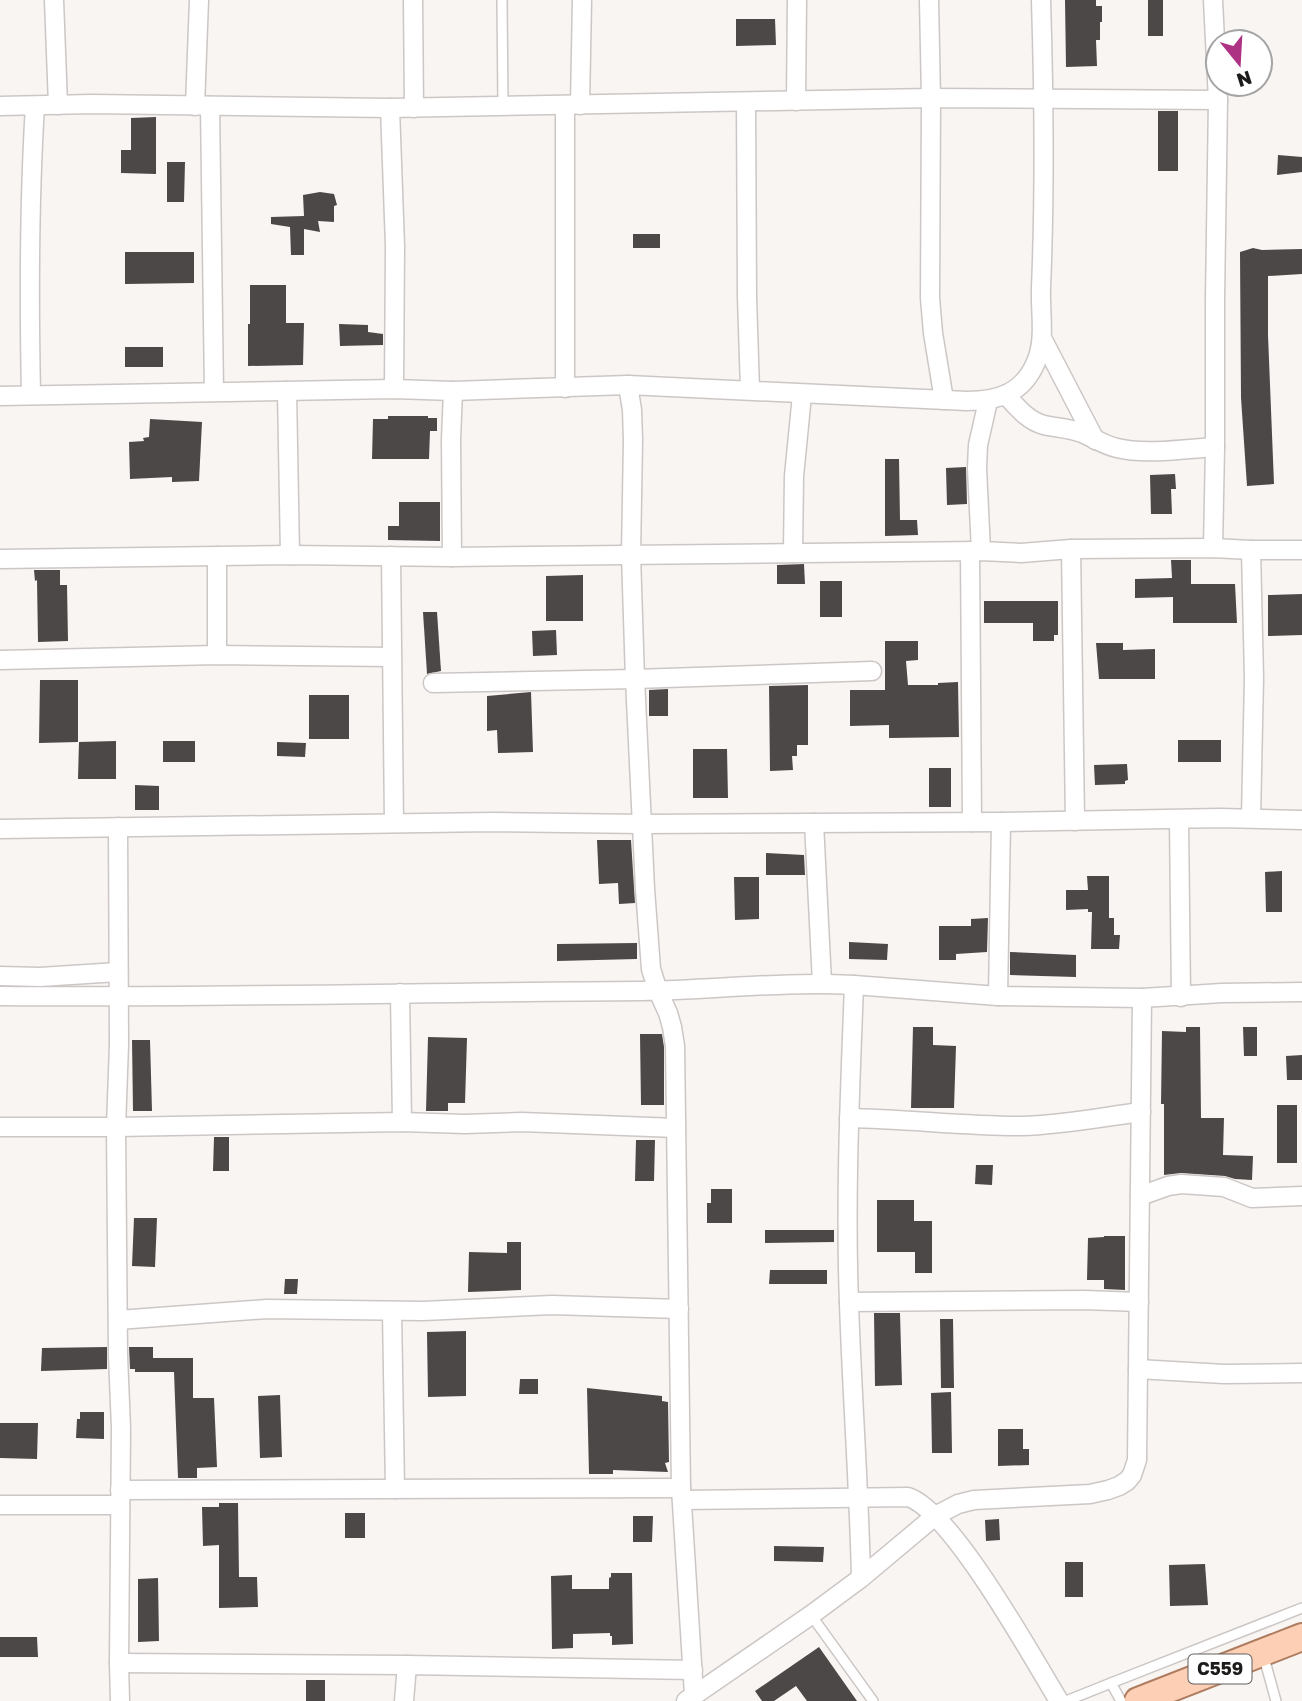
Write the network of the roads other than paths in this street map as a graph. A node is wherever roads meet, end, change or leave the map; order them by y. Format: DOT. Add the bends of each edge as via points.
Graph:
graph roads {
  1 [pos="54,0"];
  2 [pos="199,0"];
  3 [pos="413,0"];
  4 [pos="502,0"];
  5 [pos="582,0"];
  6 [pos="797,0"];
  7 [pos="929,0"];
  8 [pos="1041,0"];
  9 [pos="1213,0"];
  10 [pos="931,99"];
  11 [pos="1045,99"];
  12 [pos="1218,100"];
  13 [pos="746,102"];
  14 [pos="796,102"];
  15 [pos="58,105"];
  16 [pos="573,105"];
  17 [pos="0,106"];
  18 [pos="35,106"];
  19 [pos="203,106"];
  20 [pos="503,106"];
  21 [pos="390,108"];
  22 [pos="415,108"];
  23 [pos="1042,338"];
  24 [pos="628,385"];
  25 [pos="565,388"];
  26 [pos="394,389"];
  27 [pos="750,390"];
  28 [pos="287,391"];
  29 [pos="453,391"];
  30 [pos="214,392"];
  31 [pos="31,395"];
  32 [pos="802,395"];
  33 [pos="1006,395"];
  34 [pos="0,396"];
  35 [pos="944,400"];
  36 [pos="988,401"];
  37 [pos="1095,440"];
  38 [pos="1215,447"];
  39 [pos="1213,548"];
  40 [pos="1071,549"];
  41 [pos="1251,550"];
  42 [pos="1302,550"];
  43 [pos="976,551"];
  44 [pos="793,553"];
  45 [pos="290,555"];
  46 [pos="631,555"];
  47 [pos="217,556"];
  48 [pos="391,556"];
  49 [pos="452,557"];
  50 [pos="0,559"];
  51 [pos="217,655"];
  52 [pos="392,657"];
  53 [pos="0,660"];
  54 [pos="872,671"];
  55 [pos="635,680"];
  56 [pos="433,683"];
  57 [pos="1251,818"];
  58 [pos="1179,820"];
  59 [pos="1302,820"];
  60 [pos="1075,821"];
  61 [pos="972,822"];
  62 [pos="1001,822"];
  63 [pos="814,823"];
  64 [pos="394,824"];
  65 [pos="643,824"];
  66 [pos="118,827"];
  67 [pos="0,829"];
  68 [pos="118,972"];
  69 [pos="0,976"];
  70 [pos="822,983"];
  71 [pos="854,985"];
  72 [pos="658,990"];
  73 [pos="1302,992"];
  74 [pos="400,993"];
  75 [pos="0,996"];
  76 [pos="998,996"];
  77 [pos="118,997"];
  78 [pos="1181,997"];
  79 [pos="1142,998"];
  80 [pos="1141,1112"];
  81 [pos="849,1118"];
  82 [pos="402,1122"];
  83 [pos="0,1127"];
  84 [pos="116,1127"];
  85 [pos="676,1128"];
  86 [pos="1140,1196"];
  87 [pos="1302,1196"];
  88 [pos="849,1301"];
  89 [pos="1139,1301"];
  90 [pos="679,1308"];
  91 [pos="392,1311"];
  92 [pos="118,1320"];
  93 [pos="1138,1369"];
  94 [pos="1302,1373"];
  95 [pos="395,1489"];
  96 [pos="682,1494"];
  97 [pos="859,1497"];
  98 [pos="120,1498"];
  99 [pos="0,1505"];
  100 [pos="935,1516"];
  101 [pos="861,1578"];
  102 [pos="1302,1608"];
  103 [pos="811,1615"];
  104 [pos="1302,1637"];
  105 [pos="1262,1653"];
  106 [pos="119,1663"];
  107 [pos="407,1665"];
  108 [pos="693,1670"];
  109 [pos="1111,1683"];
  110 [pos="690,1698"];
  111 [pos="120,1701"];
  112 [pos="404,1701"];
  113 [pos="873,1701"];
  114 [pos="1059,1701"];
  115 [pos="1066,1701"];
  116 [pos="1121,1701"];
  117 [pos="1138,1701"];
  118 [pos="1276,1701"];
  1 -- 15 [label="street"];
  2 -- 19 [label="street"];
  3 -- 22 [label="street"];
  4 -- 20 [label="lane"];
  5 -- 16 [label="street"];
  6 -- 14 [label="street"];
  7 -- 10 [label="street"];
  8 -- 11 [label="street"];
  9 -- 12 [label="street"];
  10 -- 11 [label="street"];
  10 -- 14 [label="street"];
  10 -- 35 [label="street" via="930,298"];
  11 -- 12 [label="street"];
  11 -- 23 [label="street"];
  12 -- 38 [label="street"];
  13 -- 14 [label="street"];
  13 -- 16 [label="street"];
  13 -- 27 [label="street"];
  15 -- 18 [label="street"];
  15 -- 19 [label="street"];
  16 -- 20 [label="street"];
  16 -- 25 [label="street"];
  17 -- 18 [label="street"];
  18 -- 31 [label="street"];
  19 -- 21 [label="street"];
  19 -- 30 [label="street"];
  20 -- 22 [label="street"];
  21 -- 22 [label="street"];
  21 -- 26 [label="street"];
  23 -- 33 [label="street" via="1030,373"];
  23 -- 37 [label="street"];
  24 -- 25 [label="street"];
  24 -- 27 [label="street"];
  24 -- 46 [label="street" via="633,440"];
  25 -- 29 [label="street"];
  26 -- 28 [label="street"];
  26 -- 29 [label="street"];
  27 -- 32 [label="street"];
  28 -- 30 [label="street"];
  28 -- 45 [label="street"];
  29 -- 49 [label="street"];
  30 -- 31 [label="street"];
  31 -- 34 [label="street"];
  32 -- 35 [label="street"];
  32 -- 44 [label="street"];
  33 -- 36 [label="street"];
  33 -- 37 [label="street" via="1034,422"];
  35 -- 36 [label="street"];
  36 -- 43 [label="street" via="978,445"];
  37 -- 38 [label="street" via="1139,451"];
  38 -- 39 [label="street"];
  39 -- 40 [label="street"];
  39 -- 41 [label="street"];
  40 -- 43 [label="street"];
  40 -- 60 [label="street"];
  41 -- 42 [label="street"];
  41 -- 57 [label="street"];
  43 -- 44 [label="street"];
  43 -- 61 [label="street"];
  44 -- 46 [label="street"];
  45 -- 47 [label="street"];
  45 -- 48 [label="street"];
  46 -- 49 [label="street"];
  46 -- 55 [label="street"];
  47 -- 50 [label="street"];
  47 -- 51 [label="street"];
  48 -- 49 [label="street"];
  48 -- 52 [label="street"];
  51 -- 52 [label="street"];
  51 -- 53 [label="street"];
  52 -- 64 [label="street"];
  54 -- 55 [label="street"];
  55 -- 56 [label="street"];
  55 -- 65 [label="street"];
  57 -- 58 [label="street"];
  57 -- 59 [label="street"];
  58 -- 60 [label="street"];
  58 -- 78 [label="street"];
  60 -- 62 [label="street"];
  61 -- 62 [label="street"];
  61 -- 63 [label="street"];
  62 -- 76 [label="street"];
  63 -- 65 [label="street"];
  63 -- 70 [label="street"];
  64 -- 65 [label="street"];
  64 -- 66 [label="street"];
  65 -- 72 [label="street" via="651,969"];
  66 -- 67 [label="street"];
  66 -- 68 [label="street"];
  68 -- 69 [label="street"];
  68 -- 77 [label="street"];
  70 -- 71 [label="street"];
  70 -- 72 [label="street"];
  71 -- 76 [label="street"];
  71 -- 81 [label="street"];
  72 -- 74 [label="street"];
  72 -- 85 [label="street" via="673,1027"];
  73 -- 78 [label="street"];
  74 -- 77 [label="street"];
  74 -- 82 [label="street"];
  75 -- 77 [label="street"];
  76 -- 79 [label="street"];
  77 -- 84 [label="street"];
  78 -- 79 [label="street"];
  79 -- 80 [label="street"];
  80 -- 81 [label="street" via="1024,1126"];
  80 -- 86 [label="street"];
  81 -- 88 [label="street"];
  82 -- 84 [label="street"];
  82 -- 85 [label="street"];
  83 -- 84 [label="street"];
  84 -- 92 [label="street"];
  85 -- 90 [label="street"];
  86 -- 87 [label="street" via="1181,1184 1224,1187 1252,1198"];
  86 -- 89 [label="street"];
  88 -- 89 [label="street"];
  88 -- 97 [label="street"];
  89 -- 93 [label="street"];
  90 -- 91 [label="street" via="552,1305"];
  90 -- 96 [label="street"];
  91 -- 92 [label="street" via="267,1309"];
  91 -- 95 [label="street"];
  92 -- 98 [label="street"];
  93 -- 94 [label="street"];
  93 -- 100 [label="street" via="1137,1460 1127,1482 1090,1494 974,1500"];
  95 -- 96 [label="street"];
  95 -- 98 [label="street"];
  96 -- 97 [label="street"];
  96 -- 108 [label="street"];
  97 -- 100 [label="street" via="908,1497"];
  97 -- 101 [label="street"];
  98 -- 99 [label="street"];
  98 -- 106 [label="street"];
  100 -- 101 [label="street"];
  100 -- 114 [label="street" via="995,1595"];
  101 -- 103 [label="street"];
  102 -- 109 [label="lane"];
  103 -- 110 [label="street"];
  103 -- 113 [label="lane"];
  104 -- 105 [label="main road, C559"];
  105 -- 117 [label="main road, C559"];
  105 -- 118 [label="lane"];
  106 -- 107 [label="street"];
  106 -- 111 [label="street"];
  107 -- 108 [label="street"];
  107 -- 112 [label="street"];
  108 -- 110 [label="street"];
  109 -- 115 [label="lane"];
  109 -- 116 [label="lane"];
}
